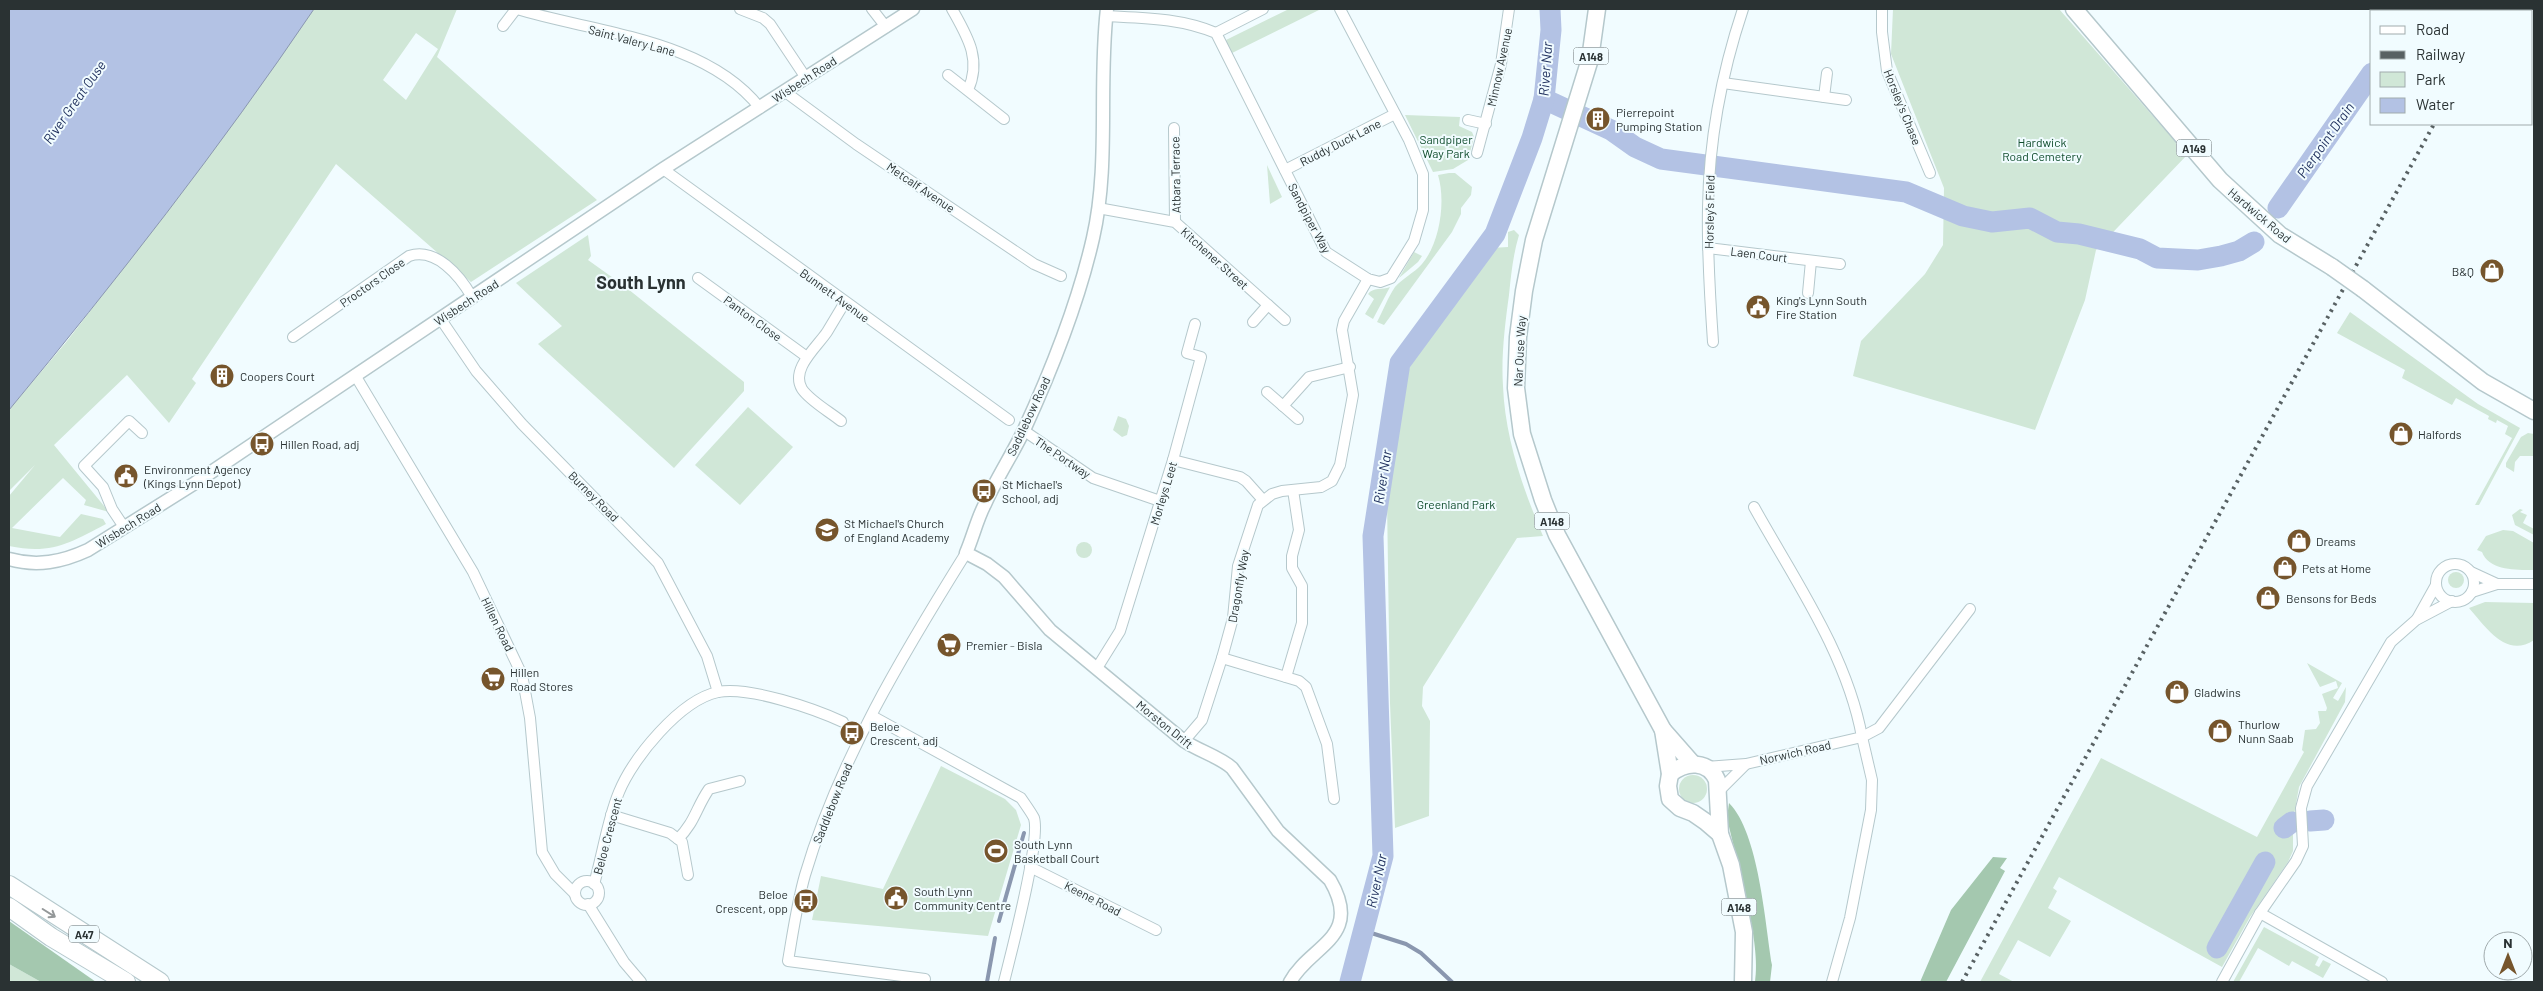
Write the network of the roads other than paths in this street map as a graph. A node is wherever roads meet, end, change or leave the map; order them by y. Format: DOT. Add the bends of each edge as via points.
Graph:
graph roads {
  1 [pos="517,9"];
  2 [pos="740,9"];
  3 [pos="872,9"];
  4 [pos="912,9"];
  5 [pos="952,9"];
  6 [pos="1263,9"];
  7 [pos="1509,9"];
  8 [pos="1597,9"];
  9 [pos="1743,9"];
  10 [pos="1882,9"];
  11 [pos="2074,9"];
  12 [pos="1342,10"];
  13 [pos="1107,12"];
  14 [pos="503,26"];
  15 [pos="886,27"];
  16 [pos="1216,34"];
  17 [pos="1827,73"];
  18 [pos="948,75"];
  19 [pos="806,78"];
  20 [pos="1724,83"];
  21 [pos="968,90"];
  22 [pos="784,92"];
  23 [pos="1824,97"];
  24 [pos="1846,100"];
  25 [pos="760,108"];
  26 [pos="1395,114"];
  27 [pos="1004,119"];
  28 [pos="1468,120"];
  29 [pos="1486,124"];
  30 [pos="1174,128"];
  31 [pos="1476,153"];
  32 [pos="663,169"];
  33 [pos="1285,170"];
  34 [pos="1930,173"];
  35 [pos="1098,208"];
  36 [pos="1175,222"];
  37 [pos="1708,248"];
  38 [pos="1811,261"];
  39 [pos="1840,264"];
  40 [pos="1061,276"];
  41 [pos="698,278"];
  42 [pos="1368,279"];
  43 [pos="1808,293"];
  44 [pos="472,297"];
  45 [pos="845,302"];
  46 [pos="1268,305"];
  47 [pos="440,318"];
  48 [pos="1285,320"];
  49 [pos="1253,322"];
  50 [pos="1196,324"];
  51 [pos="293,337"];
  52 [pos="1713,342"];
  53 [pos="807,358"];
  54 [pos="1350,367"];
  55 [pos="355,375"];
  56 [pos="1267,392"];
  57 [pos="1283,406"];
  58 [pos="2534,412"];
  59 [pos="1298,419"];
  60 [pos="1009,420"];
  61 [pos="841,421"];
  62 [pos="1023,430"];
  63 [pos="142,433"];
  64 [pos="1173,460"];
  65 [pos="1293,490"];
  66 [pos="1263,500"];
  67 [pos="1160,501"];
  68 [pos="1754,507"];
  69 [pos="124,527"];
  70 [pos="966,553"];
  71 [pos="9,559"];
  72 [pos="2471,572"];
  73 [pos="2496,584"];
  74 [pos="2534,584"];
  75 [pos="2436,585"];
  76 [pos="2472,592"];
  77 [pos="2452,602"];
  78 [pos="1970,609"];
  79 [pos="2416,620"];
  80 [pos="1222,658"];
  81 [pos="1097,668"];
  82 [pos="1286,677"];
  83 [pos="718,692"];
  84 [pos="872,716"];
  85 [pos="843,722"];
  86 [pos="1663,730"];
  87 [pos="1862,736"];
  88 [pos="1184,741"];
  89 [pos="1746,764"];
  90 [pos="1699,765"];
  91 [pos="1670,774"];
  92 [pos="740,781"];
  93 [pos="1718,796"];
  94 [pos="1334,799"];
  95 [pos="1693,813"];
  96 [pos="611,815"];
  97 [pos="1720,834"];
  98 [pos="678,839"];
  99 [pos="1030,866"];
  100 [pos="688,875"];
  101 [pos="594,884"];
  102 [pos="9,885"];
  103 [pos="575,894"];
  104 [pos="588,904"];
  105 [pos="9,907"];
  106 [pos="2260,913"];
  107 [pos="1156,930"];
  108 [pos="925,979"];
  109 [pos="126,982"];
  110 [pos="160,982"];
  111 [pos="640,982"];
  112 [pos="1004,982"];
  113 [pos="1290,982"];
  114 [pos="1743,982"];
  115 [pos="1832,982"];
  116 [pos="2222,982"];
  117 [pos="2382,982"];
  1 -- 14 [label="street, Saint Valery Lane"];
  1 -- 25 [label="street, Saint Valery Lane" via="684,53 738,84"];
  2 -- 19 [label="street" via="770,24"];
  3 -- 15 [label="street"];
  4 -- 15 [label="street, Wisbech Road"];
  5 -- 21 [label="street" via="974,54"];
  6 -- 16 [label="street"];
  7 -- 29 [label="street, Minnow Avenue" via="1503,56"];
  8 -- 86 [label="main road, Nar Ouse Way / A148" via="1590,59 1534,240 1518,337 1516,388 1522,434 1557,535"];
  9 -- 20 [label="street, Horsley's Field"];
  10 -- 34 [label="street, Horsley's Chase" via="1887,71"];
  11 -- 58 [label="main road, Hardwick Road / A149, bridge" via="2220,180 2280,235 2332,267 2483,382"];
  12 -- 26 [label="street"];
  13 -- 16 [label="street" via="1194,24"];
  13 -- 35 [label="street, Saddlebow Road"];
  15 -- 19 [label="street, Wisbech Road"];
  16 -- 33 [label="street, Sandpiper Way"];
  17 -- 23 [label="street"];
  18 -- 21 [label="street"];
  19 -- 22 [label="street, Wisbech Road"];
  20 -- 23 [label="street"];
  20 -- 37 [label="street, Horsley's Field" via="1709,175"];
  21 -- 27 [label="street"];
  22 -- 25 [label="street, Wisbech Road"];
  22 -- 40 [label="street, Metcalf Avenue" via="1034,264"];
  23 -- 24 [label="street"];
  25 -- 32 [label="street, Wisbech Road"];
  26 -- 33 [label="street, Ruddy Duck Lane"];
  26 -- 42 [label="street" via="1420,161 1423,210 1414,241 1391,278 1380,282"];
  28 -- 29 [label="street"];
  29 -- 31 [label="street, Minnow Avenue"];
  30 -- 36 [label="street, Atbara Terrace"];
  32 -- 44 [label="street, Wisbech Road"];
  32 -- 45 [label="street, Bunnett Avenue"];
  33 -- 42 [label="street, Sandpiper Way" via="1326,252"];
  35 -- 36 [label="street, Kitchener Street"];
  35 -- 62 [label="street, Saddlebow Road" via="1082,281"];
  36 -- 46 [label="street, Kitchener Street"];
  37 -- 38 [label="street, Laen Court"];
  37 -- 52 [label="street, Horsley's Field"];
  38 -- 39 [label="street, Laen Court"];
  38 -- 43 [label="street"];
  41 -- 53 [label="street, Panton Close"];
  42 -- 54 [label="street" via="1342,330"];
  44 -- 47 [label="street, Wisbech Road"];
  44 -- 51 [label="street, Proctors Close" via="461,279 441,262 432,255 418,253 409,256"];
  45 -- 53 [label="street"];
  45 -- 60 [label="street, Bunnett Avenue"];
  46 -- 48 [label="street, Kitchener Street"];
  46 -- 49 [label="street"];
  47 -- 55 [label="street, Wisbech Road"];
  47 -- 83 [label="street, Burney Road" via="476,371 522,424 658,563 707,656"];
  50 -- 64 [label="street, Morleys Leet" via="1187,353 1201,357"];
  53 -- 61 [label="street" via="801,368 803,389"];
  54 -- 57 [label="street" via="1309,377"];
  54 -- 65 [label="street" via="1353,395 1336,475 1321,487"];
  55 -- 69 [label="street, Wisbech Road"];
  55 -- 103 [label="street, Hillen Road" via="473,572 522,675 530,718 542,852 555,874"];
  56 -- 57 [label="street"];
  57 -- 59 [label="street"];
  62 -- 67 [label="street, The Portway" via="1093,478"];
  62 -- 70 [label="street, Saddlebow Road" via="984,505"];
  63 -- 69 [label="street" via="130,421 84,466 103,487"];
  64 -- 66 [label="street" via="1240,477"];
  64 -- 67 [label="street, Morleys Leet"];
  65 -- 66 [label="street" via="1272,494"];
  65 -- 82 [label="street" via="1299,530 1292,568 1302,586 1302,623"];
  66 -- 80 [label="street, Dragonfly Way" via="1254,513 1238,566 1233,618"];
  67 -- 81 [label="street, Morleys Leet" via="1120,631"];
  68 -- 87 [label="street" via="1849,685"];
  69 -- 71 [label="street, Wisbech Road" via="70,559 33,563"];
  70 -- 81 [label="street, Morston Drift" via="1004,577 1050,630"];
  70 -- 84 [label="street, Saddlebow Road" via="943,587"];
  72 -- 73 [label="street"];
  72 -- 75 [label="street" via="2462,565 2450,564 2439,572"];
  72 -- 76 [label="street"];
  73 -- 74 [label="street"];
  73 -- 76 [label="street"];
  75 -- 77 [label="street" via="2442,596"];
  75 -- 79 [label="street"];
  76 -- 77 [label="street" via="2463,600"];
  77 -- 79 [label="street"];
  78 -- 87 [label="street, Norwich Road" via="1879,728"];
  79 -- 106 [label="street" via="2391,642 2312,776 2302,808 2303,846"];
  80 -- 82 [label="street"];
  80 -- 88 [label="street, Dragonfly Way" via="1202,720"];
  81 -- 88 [label="street, Morston Drift"];
  82 -- 94 [label="street" via="1299,681 1310,696 1327,744"];
  83 -- 85 [label="street" via="802,705"];
  83 -- 96 [label="street, Beloe Crescent" via="693,704 668,722 641,753 620,790"];
  84 -- 99 [label="street" via="1021,798 1034,819"];
  84 -- 108 [label="street, Saddlebow Road" via="819,833 802,886 788,961"];
  86 -- 90 [label="main road, Nar Ouse Way / A148"];
  86 -- 91 [label="main road, Nar Ouse Way / A148"];
  87 -- 89 [label="street, Norwich Road"];
  87 -- 115 [label="street" via="1872,780 1871,810 1850,918"];
  88 -- 113 [label="street, Morston Drift" via="1232,768 1278,831 1321,870 1336,890 1340,910 1336,933 1321,951 1299,968"];
  89 -- 90 [label="street, Norwich Road"];
  89 -- 93 [label="street, Norwich Road"];
  90 -- 91 [label="main road" via="1679,766"];
  90 -- 93 [label="main road, Nar Ouse Way / A148" via="1714,773"];
  91 -- 95 [label="main road, Nar Ouse Way / A148" via="1670,799"];
  92 -- 98 [label="street" via="709,789 690,826"];
  93 -- 95 [label="main road" via="1707,809"];
  93 -- 97 [label="main road, Nar Ouse Way / A148"];
  95 -- 97 [label="main road, Nar Ouse Way / A148"];
  96 -- 98 [label="street" via="670,833"];
  96 -- 101 [label="street, Beloe Crescent"];
  97 -- 114 [label="main road, Nar Ouse Way / A148" via="1731,865 1744,932"];
  98 -- 100 [label="street" via="682,842"];
  99 -- 107 [label="street, Keene Road"];
  99 -- 112 [label="street"];
  101 -- 103 [label="street" via="587,881 580,884"];
  101 -- 104 [label="street" via="598,894 595,901"];
  102 -- 110 [label="highway, A47, one-way"];
  103 -- 104 [label="street, Hillen Road" via="578,901"];
  104 -- 111 [label="street, Hillen Road"];
  105 -- 109 [label="highway, A47" via="51,937"];
  106 -- 116 [label="street"];
  106 -- 117 [label="street"];
}
